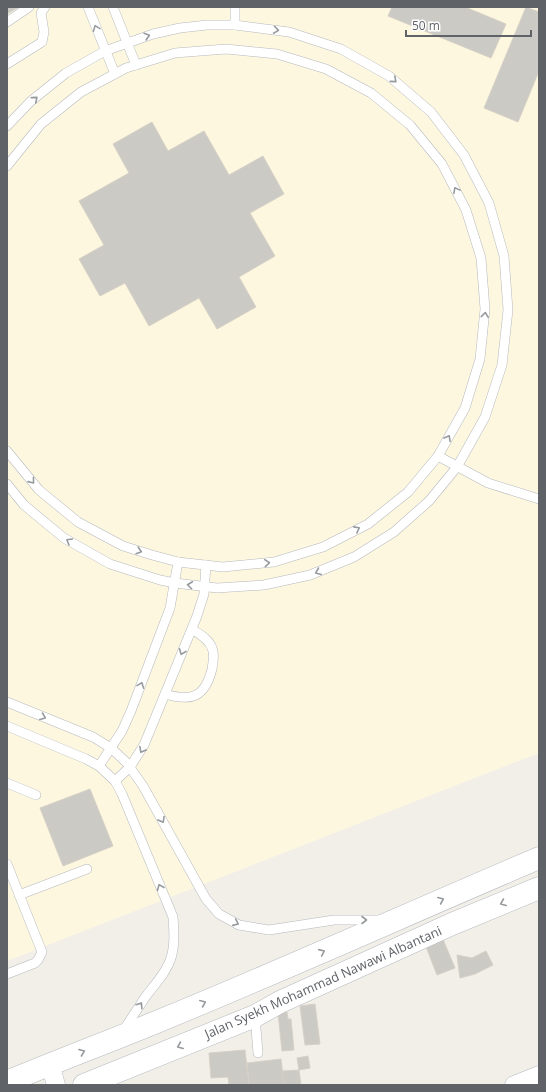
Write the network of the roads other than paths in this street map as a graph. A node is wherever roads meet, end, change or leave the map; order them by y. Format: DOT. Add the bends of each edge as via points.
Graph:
graph roads {
  1 [pos="29,7"];
  2 [pos="45,7"];
  3 [pos="88,7"];
  4 [pos="113,7"];
  5 [pos="236,7"];
  6 [pos="7,22"];
  7 [pos="235,25"];
  8 [pos="127,42"];
  9 [pos="105,51"];
  10 [pos="7,64"];
  11 [pos="136,65"];
  12 [pos="115,74"];
  13 [pos="7,126"];
  14 [pos="7,166"];
  15 [pos="7,450"];
  16 [pos="438,456"];
  17 [pos="457,467"];
  18 [pos="7,484"];
  19 [pos="539,499"];
  20 [pos="178,562"];
  21 [pos="206,565"];
  22 [pos="175,583"];
  23 [pos="204,587"];
  24 [pos="192,629"];
  25 [pos="165,694"];
  26 [pos="7,702"];
  27 [pos="7,726"];
  28 [pos="111,748"];
  29 [pos="99,766"];
  30 [pos="130,767"];
  31 [pos="116,781"];
  32 [pos="7,783"];
  33 [pos="36,795"];
  34 [pos="539,858"];
  35 [pos="7,864"];
  36 [pos="87,869"];
  37 [pos="539,888"];
  38 [pos="19,895"];
  39 [pos="395,920"];
  40 [pos="7,974"];
  41 [pos="255,1016"];
  42 [pos="119,1038"];
  43 [pos="258,1054"];
  44 [pos="50,1064"];
  45 [pos="539,1075"];
  46 [pos="7,1082"];
  47 [pos="56,1085"];
  48 [pos="84,1085"];
  49 [pos="514,1085"];
  1 -- 6 [label="lane"];
  2 -- 10 [label="lane" via="41,13 44,32 42,42"];
  9 -- 3 [label="lane, one-way"];
  4 -- 8 [label="lane"];
  5 -- 7 [label="lane"];
  8 -- 7 [label="lane, one-way" via="180,28"];
  7 -- 17 [label="lane, one-way" via="289,32 341,49 389,76 430,112 464,155 486,196 504,256 508,310 502,364 485,416"];
  8 -- 9 [label="lane"];
  8 -- 11 [label="lane"];
  9 -- 12 [label="lane"];
  13 -- 9 [label="lane, one-way" via="31,101 66,73"];
  11 -- 12 [label="lane"];
  16 -- 11 [label="lane, one-way" via="465,408 480,359 485,309 481,258 466,210 442,164 410,125 371,93 326,68 277,54 226,49 175,53"];
  12 -- 14 [label="lane" via="81,92 42,124"];
  15 -- 20 [label="lane, one-way" via="39,490 78,522 123,546"];
  16 -- 17 [label="lane"];
  21 -- 16 [label="lane, one-way" via="223,567 274,562 323,547 368,524 408,492"];
  17 -- 19 [label="lane" via="488,483"];
  17 -- 23 [label="lane, one-way" via="429,501 394,532 354,557 310,574 264,585"];
  22 -- 18 [label="lane, one-way" via="110,564 64,538 24,505"];
  20 -- 21 [label="lane"];
  20 -- 22 [label="lane"];
  21 -- 23 [label="lane"];
  23 -- 22 [label="lane, one-way"];
  28 -- 22 [label="lane, one-way" via="131,711 170,608"];
  23 -- 24 [label="lane" via="201,605"];
  24 -- 25 [label="lane, one-way"];
  24 -- 25 [label="lane" via="207,639 212,648 214,657 209,681 198,695 175,697"];
  25 -- 30 [label="lane, one-way" via="144,745"];
  26 -- 28 [label="lane, one-way" via="93,737"];
  27 -- 29 [label="lane"];
  28 -- 29 [label="lane"];
  28 -- 30 [label="lane"];
  29 -- 31 [label="lane"];
  30 -- 31 [label="lane"];
  30 -- 39 [label="lane, one-way" via="206,899 219,914 238,925 269,930 334,920"];
  42 -- 31 [label="lane, one-way" via="164,972 171,958 174,937 173,917"];
  32 -- 33 [label="lane"];
  39 -- 34 [label="main road, one-way"];
  35 -- 38 [label="lane"];
  36 -- 38 [label="lane"];
  37 -- 41 [label="main road, Jalan Syekh Mohammad Nawawi Albantani, one-way" via="444,928 280,1002"];
  38 -- 40 [label="lane" via="42,952 35,963"];
  42 -- 39 [label="main road, one-way"];
  41 -- 43 [label="lane"];
  41 -- 48 [label="main road, Jalan Syekh Mohammad Nawawi Albantani, one-way"];
  44 -- 42 [label="main road, one-way"];
  44 -- 46 [label="main road"];
  44 -- 47 [label="street"];
  45 -- 49 [label="street"];
}
